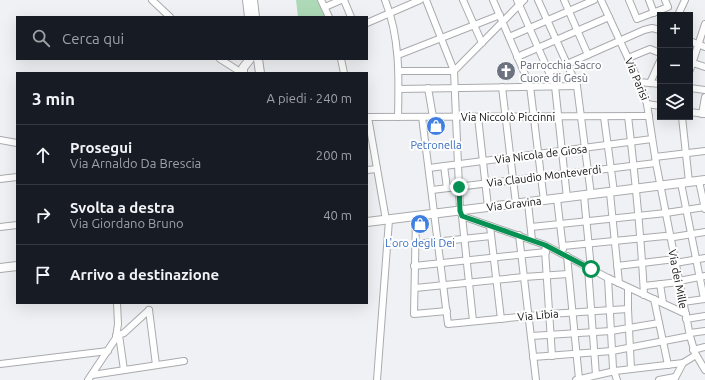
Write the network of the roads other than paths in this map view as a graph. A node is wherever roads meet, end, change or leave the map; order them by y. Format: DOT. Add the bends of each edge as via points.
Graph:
graph roads {
  1 [pos="152,0"];
  2 [pos="248,0"];
  3 [pos="253,0"];
  4 [pos="321,0"];
  5 [pos="342,0"];
  6 [pos="385,0"];
  7 [pos="420,0"];
  8 [pos="426,0"];
  9 [pos="463,0"];
  10 [pos="493,0"];
  11 [pos="538,0"];
  12 [pos="564,0"];
  13 [pos="594,0"];
  14 [pos="601,0"];
  15 [pos="629,0"];
  16 [pos="649,0"];
  17 [pos="665,0"];
  18 [pos="685,0"];
  19 [pos="520,2"];
  20 [pos="325,7"];
  21 [pos="569,11"];
  22 [pos="390,12"];
  23 [pos="654,12"];
  24 [pos="679,12"];
  25 [pos="500,15"];
  26 [pos="169,16"];
  27 [pos="249,16"];
  28 [pos="255,16"];
  29 [pos="329,16"];
  30 [pos="350,16"];
  31 [pos="609,17"];
  32 [pos="547,20"];
  33 [pos="502,22"];
  34 [pos="368,23"];
  35 [pos="705,24"];
  36 [pos="475,25"];
  37 [pos="529,28"];
  38 [pos="657,29"];
  39 [pos="577,31"];
  40 [pos="508,37"];
  41 [pos="441,38"];
  42 [pos="556,40"];
  43 [pos="620,41"];
  44 [pos="693,42"];
  45 [pos="482,43"];
  46 [pos="698,44"];
  47 [pos="705,47"];
  48 [pos="538,48"];
  49 [pos="657,52"];
  50 [pos="398,55"];
  51 [pos="588,55"];
  52 [pos="517,57"];
  53 [pos="628,58"];
  54 [pos="693,58"];
  55 [pos="222,60"];
  56 [pos="341,60"];
  57 [pos="566,64"];
  58 [pos="693,64"];
  59 [pos="259,66"];
  60 [pos="246,67"];
  61 [pos="705,67"];
  62 [pos="657,68"];
  63 [pos="399,71"];
  64 [pos="454,71"];
  65 [pos="344,72"];
  66 [pos="549,72"];
  67 [pos="639,82"];
  68 [pos="650,83"];
  69 [pos="657,84"];
  70 [pos="530,86"];
  71 [pos="555,86"];
  72 [pos="577,86"];
  73 [pos="502,87"];
  74 [pos="428,88"];
  75 [pos="455,88"];
  76 [pos="693,88"];
  77 [pos="399,89"];
  78 [pos="705,90"];
  79 [pos="705,97"];
  80 [pos="647,104"];
  81 [pos="657,106"];
  82 [pos="693,112"];
  83 [pos="704,114"];
  84 [pos="628,116"];
  85 [pos="649,116"];
  86 [pos="368,117"];
  87 [pos="398,117"];
  88 [pos="422,117"];
  89 [pos="433,117"];
  90 [pos="478,117"];
  91 [pos="505,117"];
  92 [pos="534,117"];
  93 [pos="557,117"];
  94 [pos="581,117"];
  95 [pos="604,117"];
  96 [pos="456,118"];
  97 [pos="682,120"];
  98 [pos="0,140"];
  99 [pos="652,140"];
  100 [pos="631,142"];
  101 [pos="16,143"];
  102 [pos="368,144"];
  103 [pos="608,145"];
  104 [pos="373,146"];
  105 [pos="585,148"];
  106 [pos="562,151"];
  107 [pos="705,151"];
  108 [pos="686,153"];
  109 [pos="539,154"];
  110 [pos="510,158"];
  111 [pos="655,160"];
  112 [pos="483,161"];
  113 [pos="458,164"];
  114 [pos="634,165"];
  115 [pos="444,166"];
  116 [pos="429,168"];
  117 [pos="611,168"];
  118 [pos="377,169"];
  119 [pos="368,170"];
  120 [pos="588,171"];
  121 [pos="564,174"];
  122 [pos="542,176"];
  123 [pos="16,177"];
  124 [pos="0,179"];
  125 [pos="513,180"];
  126 [pos="702,181"];
  127 [pos="486,183"];
  128 [pos="685,183"];
  129 [pos="660,186"];
  130 [pos="459,187"];
  131 [pos="447,188"];
  132 [pos="636,189"];
  133 [pos="432,190"];
  134 [pos="612,192"];
  135 [pos="587,195"];
  136 [pos="567,198"];
  137 [pos="557,199"];
  138 [pos="544,201"];
  139 [pos="528,203"];
  140 [pos="516,204"];
  141 [pos="488,208"];
  142 [pos="705,208"];
  143 [pos="686,210"];
  144 [pos="666,213"];
  145 [pos="435,214"];
  146 [pos="461,214"];
  147 [pos="416,216"];
  148 [pos="638,216"];
  149 [pos="612,218"];
  150 [pos="388,220"];
  151 [pos="587,220"];
  152 [pos="368,222"];
  153 [pos="560,223"];
  154 [pos="16,225"];
  155 [pos="490,226"];
  156 [pos="0,227"];
  157 [pos="530,227"];
  158 [pos="705,232"];
  159 [pos="691,234"];
  160 [pos="518,235"];
  161 [pos="491,236"];
  162 [pos="670,237"];
  163 [pos="640,238"];
  164 [pos="465,239"];
  165 [pos="532,240"];
  166 [pos="615,241"];
  167 [pos="438,242"];
  168 [pos="589,243"];
  169 [pos="415,244"];
  170 [pos="545,245"];
  171 [pos="563,246"];
  172 [pos="546,252"];
  173 [pos="520,254"];
  174 [pos="565,256"];
  175 [pos="493,257"];
  176 [pos="705,258"];
  177 [pos="696,259"];
  178 [pos="467,260"];
  179 [pos="675,261"];
  180 [pos="441,263"];
  181 [pos="643,263"];
  182 [pos="16,266"];
  183 [pos="414,266"];
  184 [pos="617,266"];
  185 [pos="0,268"];
  186 [pos="590,268"];
  187 [pos="568,274"];
  188 [pos="546,275"];
  189 [pos="524,277"];
  190 [pos="702,277"];
  191 [pos="608,278"];
  192 [pos="496,280"];
  193 [pos="679,282"];
  194 [pos="469,283"];
  195 [pos="619,283"];
  196 [pos="660,284"];
  197 [pos="444,285"];
  198 [pos="644,286"];
  199 [pos="415,288"];
  200 [pos="628,288"];
  201 [pos="644,295"];
  202 [pos="654,299"];
  203 [pos="704,299"];
  204 [pos="683,302"];
  205 [pos="663,303"];
  206 [pos="117,304"];
  207 [pos="628,308"];
  208 [pos="610,310"];
  209 [pos="447,311"];
  210 [pos="591,311"];
  211 [pos="572,312"];
  212 [pos="549,314"];
  213 [pos="528,316"];
  214 [pos="686,316"];
  215 [pos="705,316"];
  216 [pos="501,318"];
  217 [pos="473,321"];
  218 [pos="659,323"];
  219 [pos="629,329"];
  220 [pos="611,331"];
  221 [pos="705,331"];
  222 [pos="593,332"];
  223 [pos="575,333"];
  224 [pos="690,334"];
  225 [pos="550,335"];
  226 [pos="117,336"];
  227 [pos="531,336"];
  228 [pos="662,341"];
  229 [pos="705,347"];
  230 [pos="630,348"];
  231 [pos="612,350"];
  232 [pos="108,351"];
  233 [pos="595,352"];
  234 [pos="695,353"];
  235 [pos="576,354"];
  236 [pos="552,356"];
  237 [pos="533,357"];
  238 [pos="184,361"];
  239 [pos="683,363"];
  240 [pos="0,364"];
  241 [pos="156,365"];
  242 [pos="668,365"];
  243 [pos="631,369"];
  244 [pos="124,370"];
  245 [pos="705,370"];
  246 [pos="615,371"];
  247 [pos="596,375"];
  248 [pos="90,377"];
  249 [pos="675,378"];
  250 [pos="587,379"];
  251 [pos="377,380"];
  252 [pos="536,380"];
  253 [pos="578,380"];
  254 [pos="618,380"];
  255 [pos="659,380"];
  1 -- 26 [label="street"];
  2 -- 27 [label="main road"];
  3 -- 28 [label="main road"];
  4 -- 20 [label="street"];
  5 -- 20 [label="street"];
  5 -- 30 [label="street"];
  6 -- 22 [label="street"];
  7 -- 22 [label="street"];
  8 -- 41 [label="street"];
  9 -- 36 [label="street"];
  10 -- 25 [label="street"];
  11 -- 32 [label="street"];
  12 -- 21 [label="street"];
  13 -- 21 [label="street"];
  14 -- 31 [label="street, Via Parisi"];
  15 -- 23 [label="street" via="637,19"];
  16 -- 23 [label="street"];
  17 -- 23 [label="street" via="668,7"];
  18 -- 24 [label="street"];
  19 -- 33 [label="street"];
  19 -- 37 [label="street"];
  20 -- 29 [label="street"];
  21 -- 32 [label="street"];
  21 -- 39 [label="street"];
  22 -- 34 [label="street"];
  22 -- 50 [label="street"];
  25 -- 33 [label="street"];
  25 -- 36 [label="street"];
  31 -- 39 [label="street"];
  31 -- 43 [label="street, Via Parisi"];
  32 -- 37 [label="street"];
  32 -- 42 [label="street"];
  33 -- 40 [label="street"];
  33 -- 45 [label="street"];
  35 -- 46 [label="street"];
  36 -- 41 [label="street"];
  36 -- 45 [label="street"];
  37 -- 40 [label="street"];
  37 -- 48 [label="street"];
  38 -- 43 [label="street" via="650,28"];
  39 -- 42 [label="street"];
  39 -- 51 [label="street"];
  40 -- 52 [label="street"];
  41 -- 50 [label="street"];
  41 -- 64 [label="street"];
  42 -- 48 [label="street"];
  42 -- 57 [label="street"];
  43 -- 51 [label="street"];
  43 -- 53 [label="street, Via Parisi"];
  44 -- 46 [label="street"];
  45 -- 64 [label="street"];
  46 -- 47 [label="street"];
  46 -- 54 [label="street"];
  48 -- 52 [label="street"];
  48 -- 66 [label="street"];
  49 -- 53 [label="street" via="650,49"];
  50 -- 63 [label="street"];
  51 -- 57 [label="street"];
  52 -- 70 [label="street"];
  53 -- 67 [label="street, Via Parisi"];
  55 -- 60 [label="street" via="232,67"];
  56 -- 65 [label="street"];
  57 -- 66 [label="street"];
  57 -- 72 [label="street"];
  58 -- 61 [label="street"];
  59 -- 60 [label="main road" via="254,62"];
  62 -- 68 [label="street"];
  63 -- 64 [label="street"];
  63 -- 77 [label="street"];
  64 -- 75 [label="street"];
  66 -- 71 [label="street"];
  67 -- 68 [label="street"];
  67 -- 80 [label="street, Via Parisi"];
  68 -- 69 [label="street"];
  70 -- 71 [label="street"];
  70 -- 73 [label="street"];
  70 -- 92 [label="street"];
  71 -- 72 [label="street"];
  71 -- 93 [label="street"];
  72 -- 94 [label="street"];
  73 -- 75 [label="street"];
  73 -- 91 [label="street"];
  74 -- 75 [label="street"];
  74 -- 77 [label="street"];
  74 -- 89 [label="street"];
  75 -- 96 [label="street"];
  76 -- 78 [label="street"];
  77 -- 87 [label="street"];
  79 -- 83 [label="street"];
  80 -- 81 [label="street"];
  80 -- 85 [label="street, Via Parisi"];
  82 -- 83 [label="street"];
  84 -- 85 [label="street, Via Niccolò Piccinni"];
  84 -- 95 [label="street, Via Niccolò Piccinni"];
  84 -- 100 [label="street"];
  85 -- 99 [label="street, Via Parisi"];
  86 -- 87 [label="street, Via Niccolò Piccinni"];
  86 -- 104 [label="street"];
  87 -- 88 [label="street, Via Niccolò Piccinni"];
  88 -- 89 [label="street, Via Niccolò Piccinni"];
  88 -- 116 [label="street"];
  89 -- 96 [label="street, Via Niccolò Piccinni"];
  90 -- 91 [label="street, Via Niccolò Piccinni"];
  90 -- 96 [label="street, Via Niccolò Piccinni"];
  90 -- 112 [label="street"];
  91 -- 92 [label="street, Via Niccolò Piccinni"];
  91 -- 110 [label="street"];
  92 -- 93 [label="street, Via Niccolò Piccinni"];
  92 -- 109 [label="street"];
  93 -- 94 [label="street, Via Niccolò Piccinni"];
  93 -- 106 [label="street"];
  94 -- 95 [label="street, Via Niccolò Piccinni"];
  94 -- 105 [label="street"];
  95 -- 103 [label="street"];
  96 -- 113 [label="street"];
  97 -- 108 [label="street"];
  98 -- 101 [label="street"];
  99 -- 100 [label="street, Via Nicola de Giosa"];
  99 -- 111 [label="street, Via Parisi"];
  100 -- 103 [label="street, Via Nicola de Giosa"];
  100 -- 114 [label="street"];
  102 -- 104 [label="street"];
  103 -- 105 [label="street, Via Nicola de Giosa"];
  103 -- 117 [label="street"];
  104 -- 118 [label="street"];
  105 -- 106 [label="street, Via Nicola de Giosa"];
  105 -- 120 [label="street"];
  106 -- 109 [label="street, Via Nicola de Giosa"];
  106 -- 121 [label="street"];
  107 -- 108 [label="street, Via Claudio Monteverdi"];
  108 -- 111 [label="street, Via Claudio Monteverdi"];
  108 -- 128 [label="street"];
  109 -- 110 [label="street, Via Nicola de Giosa"];
  109 -- 122 [label="street"];
  110 -- 112 [label="street, Via Nicola de Giosa"];
  110 -- 125 [label="street"];
  111 -- 114 [label="street, Via Claudio Monteverdi"];
  111 -- 129 [label="street, Via Parisi"];
  112 -- 113 [label="street, Via Nicola de Giosa"];
  112 -- 127 [label="street"];
  113 -- 115 [label="street, Via Nicola de Giosa"];
  113 -- 130 [label="street"];
  114 -- 117 [label="street, Via Claudio Monteverdi"];
  114 -- 132 [label="street"];
  115 -- 116 [label="street, Via Nicola de Giosa"];
  115 -- 131 [label="street"];
  116 -- 133 [label="street"];
  117 -- 120 [label="street, Via Claudio Monteverdi"];
  117 -- 134 [label="street"];
  118 -- 119 [label="street"];
  118 -- 150 [label="street"];
  120 -- 121 [label="street, Via Claudio Monteverdi"];
  120 -- 135 [label="street"];
  121 -- 122 [label="street, Via Claudio Monteverdi"];
  121 -- 136 [label="street"];
  122 -- 125 [label="street, Via Claudio Monteverdi"];
  122 -- 138 [label="street"];
  123 -- 124 [label="street"];
  125 -- 127 [label="street, Via Claudio Monteverdi"];
  125 -- 140 [label="street"];
  126 -- 128 [label="main road, Via Gravina"];
  126 -- 142 [label="street"];
  127 -- 130 [label="street, Via Claudio Monteverdi"];
  127 -- 141 [label="street"];
  128 -- 129 [label="main road, Via Gravina"];
  128 -- 143 [label="street"];
  129 -- 132 [label="main road, Via Gravina"];
  129 -- 144 [label="street, Via dei Mille"];
  130 -- 131 [label="street, Via Claudio Monteverdi"];
  130 -- 146 [label="street"];
  131 -- 133 [label="street, Via Claudio Monteverdi"];
  132 -- 134 [label="main road, Via Gravina"];
  132 -- 148 [label="street"];
  133 -- 145 [label="street"];
  134 -- 135 [label="main road, Via Gravina"];
  134 -- 149 [label="street"];
  135 -- 136 [label="main road, Via Gravina"];
  135 -- 151 [label="street"];
  136 -- 137 [label="main road, Via Gravina"];
  137 -- 138 [label="main road, Via Gravina"];
  137 -- 153 [label="street"];
  138 -- 139 [label="main road, Via Gravina"];
  139 -- 140 [label="main road, Via Gravina"];
  139 -- 157 [label="street"];
  140 -- 141 [label="main road, Via Gravina"];
  141 -- 146 [label="main road, Via Gravina"];
  142 -- 143 [label="street"];
  143 -- 144 [label="street"];
  143 -- 159 [label="street"];
  144 -- 148 [label="street"];
  144 -- 162 [label="street, Via dei Mille"];
  145 -- 146 [label="main road, Via Gravina"];
  145 -- 147 [label="main road, Via Gravina"];
  145 -- 167 [label="street"];
  146 -- 155 [label="street"];
  146 -- 164 [label="street"];
  147 -- 150 [label="main road, Via Gravina"];
  147 -- 169 [label="street"];
  148 -- 149 [label="street"];
  148 -- 163 [label="street"];
  149 -- 151 [label="street"];
  149 -- 166 [label="street"];
  150 -- 152 [label="main road, Via Gravina"];
  150 -- 251 [label="street"];
  151 -- 153 [label="street"];
  151 -- 168 [label="street"];
  153 -- 157 [label="street"];
  153 -- 171 [label="street"];
  154 -- 156 [label="street"];
  155 -- 160 [label="street"];
  155 -- 161 [label="street"];
  157 -- 165 [label="street"];
  158 -- 159 [label="street"];
  159 -- 162 [label="street"];
  159 -- 177 [label="street"];
  160 -- 165 [label="street"];
  160 -- 173 [label="street"];
  161 -- 164 [label="street"];
  161 -- 175 [label="street"];
  162 -- 163 [label="street"];
  162 -- 179 [label="street, Via dei Mille"];
  163 -- 166 [label="street"];
  163 -- 181 [label="street"];
  164 -- 167 [label="street"];
  164 -- 178 [label="street"];
  165 -- 170 [label="street"];
  166 -- 168 [label="street"];
  166 -- 184 [label="street"];
  167 -- 169 [label="street"];
  167 -- 180 [label="street"];
  168 -- 171 [label="street"];
  168 -- 186 [label="street"];
  169 -- 183 [label="street"];
  170 -- 172 [label="street"];
  170 -- 174 [label="street"];
  171 -- 174 [label="street"];
  172 -- 173 [label="street"];
  172 -- 188 [label="street"];
  173 -- 175 [label="street"];
  173 -- 189 [label="street"];
  174 -- 186 [label="street"];
  174 -- 187 [label="street"];
  175 -- 178 [label="street"];
  175 -- 192 [label="street"];
  176 -- 177 [label="street"];
  177 -- 179 [label="street"];
  177 -- 190 [label="street"];
  178 -- 180 [label="street"];
  178 -- 194 [label="street"];
  179 -- 181 [label="street"];
  179 -- 193 [label="street, Via dei Mille"];
  180 -- 183 [label="street"];
  180 -- 197 [label="street"];
  181 -- 184 [label="street"];
  181 -- 198 [label="street"];
  182 -- 185 [label="main road"];
  183 -- 199 [label="street"];
  184 -- 195 [label="street"];
  186 -- 191 [label="street"];
  186 -- 210 [label="street"];
  187 -- 188 [label="street"];
  187 -- 211 [label="street"];
  188 -- 189 [label="street"];
  188 -- 212 [label="street"];
  189 -- 192 [label="street"];
  189 -- 213 [label="street"];
  190 -- 193 [label="street"];
  190 -- 203 [label="street"];
  191 -- 195 [label="street"];
  191 -- 208 [label="street"];
  192 -- 194 [label="street"];
  192 -- 216 [label="street"];
  193 -- 196 [label="street"];
  193 -- 204 [label="street, Via dei Mille"];
  194 -- 197 [label="street"];
  194 -- 217 [label="street"];
  195 -- 200 [label="street"];
  196 -- 198 [label="street"];
  196 -- 205 [label="street"];
  197 -- 199 [label="street"];
  197 -- 209 [label="street"];
  198 -- 201 [label="street"];
  199 -- 209 [label="street" via="414,314"];
  200 -- 201 [label="street"];
  200 -- 207 [label="street"];
  201 -- 202 [label="street"];
  202 -- 205 [label="street"];
  202 -- 218 [label="street"];
  203 -- 204 [label="street"];
  204 -- 214 [label="street, Via dei Mille"];
  205 -- 214 [label="street"];
  206 -- 226 [label="street"];
  207 -- 208 [label="street, Via Libia"];
  207 -- 219 [label="street"];
  208 -- 210 [label="street, Via Libia"];
  208 -- 220 [label="street"];
  209 -- 217 [label="street, Via Libia" via="448,324"];
  210 -- 211 [label="street, Via Libia"];
  210 -- 222 [label="street"];
  211 -- 212 [label="street, Via Libia"];
  211 -- 223 [label="street"];
  212 -- 213 [label="street, Via Libia"];
  212 -- 225 [label="street"];
  213 -- 216 [label="street, Via Libia"];
  213 -- 227 [label="street"];
  214 -- 215 [label="street"];
  214 -- 224 [label="street, Via dei Mille"];
  216 -- 217 [label="street, Via Libia"];
  218 -- 219 [label="street"];
  218 -- 228 [label="street"];
  219 -- 220 [label="street"];
  219 -- 230 [label="street"];
  220 -- 222 [label="street"];
  220 -- 231 [label="street"];
  221 -- 224 [label="street"];
  222 -- 223 [label="street"];
  222 -- 233 [label="street"];
  223 -- 225 [label="street"];
  223 -- 235 [label="street"];
  224 -- 228 [label="street"];
  224 -- 234 [label="street, Via dei Mille"];
  225 -- 227 [label="street"];
  225 -- 236 [label="street"];
  226 -- 232 [label="street"];
  226 -- 241 [label="street" via="124,333 149,310"];
  226 -- 244 [label="street"];
  227 -- 237 [label="street"];
  228 -- 230 [label="street"];
  228 -- 242 [label="street"];
  229 -- 234 [label="street"];
  230 -- 231 [label="street"];
  230 -- 243 [label="street"];
  231 -- 233 [label="street"];
  231 -- 246 [label="street"];
  232 -- 240 [label="street"];
  232 -- 248 [label="street"];
  233 -- 235 [label="street"];
  233 -- 247 [label="street"];
  234 -- 239 [label="street"];
  234 -- 245 [label="street, Via dei Mille"];
  235 -- 236 [label="street"];
  235 -- 253 [label="street"];
  236 -- 237 [label="street"];
  237 -- 252 [label="street"];
  238 -- 241 [label="street"];
  239 -- 242 [label="street"];
  239 -- 249 [label="street"];
  241 -- 244 [label="street"];
  242 -- 243 [label="street"];
  243 -- 246 [label="street"];
  244 -- 248 [label="street"];
  246 -- 247 [label="street"];
  246 -- 254 [label="street"];
  247 -- 250 [label="street"];
  249 -- 255 [label="street"];
  250 -- 253 [label="street"];
}
